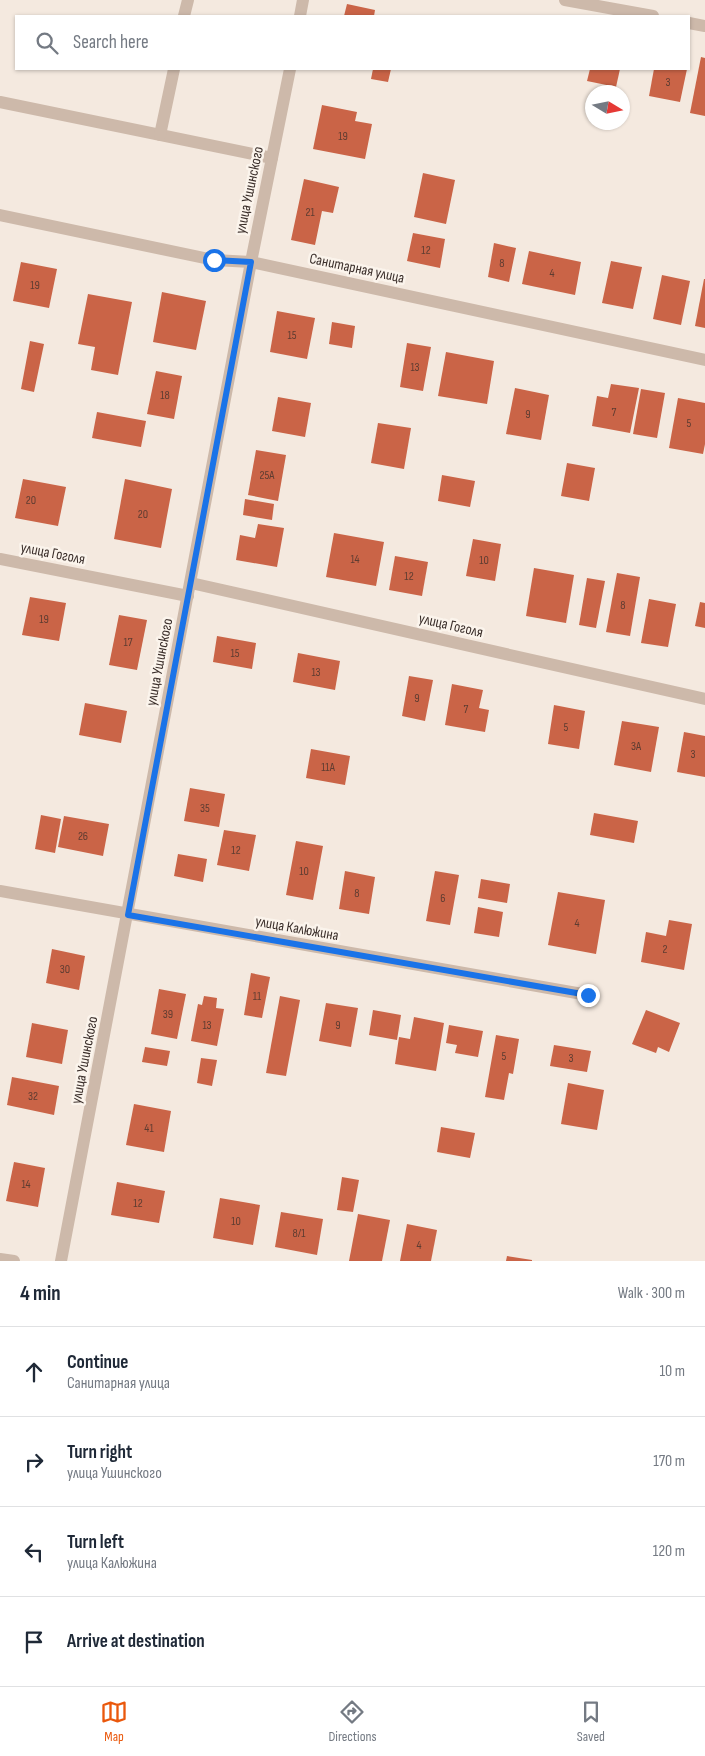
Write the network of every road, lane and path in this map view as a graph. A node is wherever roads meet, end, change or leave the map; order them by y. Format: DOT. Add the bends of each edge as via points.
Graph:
graph roads {
  1 [pos="188,0"];
  2 [pos="303,0"];
  3 [pos="565,0"];
  4 [pos="184,15"];
  5 [pos="300,15"];
  6 [pos="648,15"];
  7 [pos="690,23"];
  8 [pos="705,26"];
  9 [pos="174,70"];
  10 [pos="290,70"];
  11 [pos="0,102"];
  12 [pos="160,135"];
  13 [pos="272,158"];
  14 [pos="0,216"];
  15 [pos="251,262"];
  16 [pos="705,360"];
  17 [pos="0,559"];
  18 [pos="190,583"];
  19 [pos="188,596"];
  20 [pos="705,699"];
  21 [pos="0,891"];
  22 [pos="128,915"];
  23 [pos="588,995"];
  24 [pos="0,1259"];
  25 [pos="14,1261"];
  26 [pos="62,1261"];
  1 -- 4 [label="street"];
  2 -- 5 [label="street"];
  3 -- 6 [label="street"];
  7 -- 8 [label="street"];
  9 -- 12 [label="street"];
  10 -- 13 [label="street, улица Ушинского"];
  11 -- 12 [label="street"];
  12 -- 13 [label="street"];
  13 -- 15 [label="street, улица Ушинского"];
  14 -- 15 [label="street, Санитарная улица" via="214,260"];
  15 -- 16 [label="street, Санитарная улица"];
  15 -- 18 [label="street, улица Ушинского"];
  17 -- 19 [label="street, улица Гоголя"];
  18 -- 19 [label="street, улица Ушинского"];
  18 -- 20 [label="street, улица Гоголя"];
  19 -- 22 [label="street, улица Ушинского"];
  21 -- 22 [label="street, улица Калюжина"];
  22 -- 23 [label="street, улица Калюжина"];
  22 -- 26 [label="street, улица Ушинского"];
  24 -- 25 [label="street"];
}
